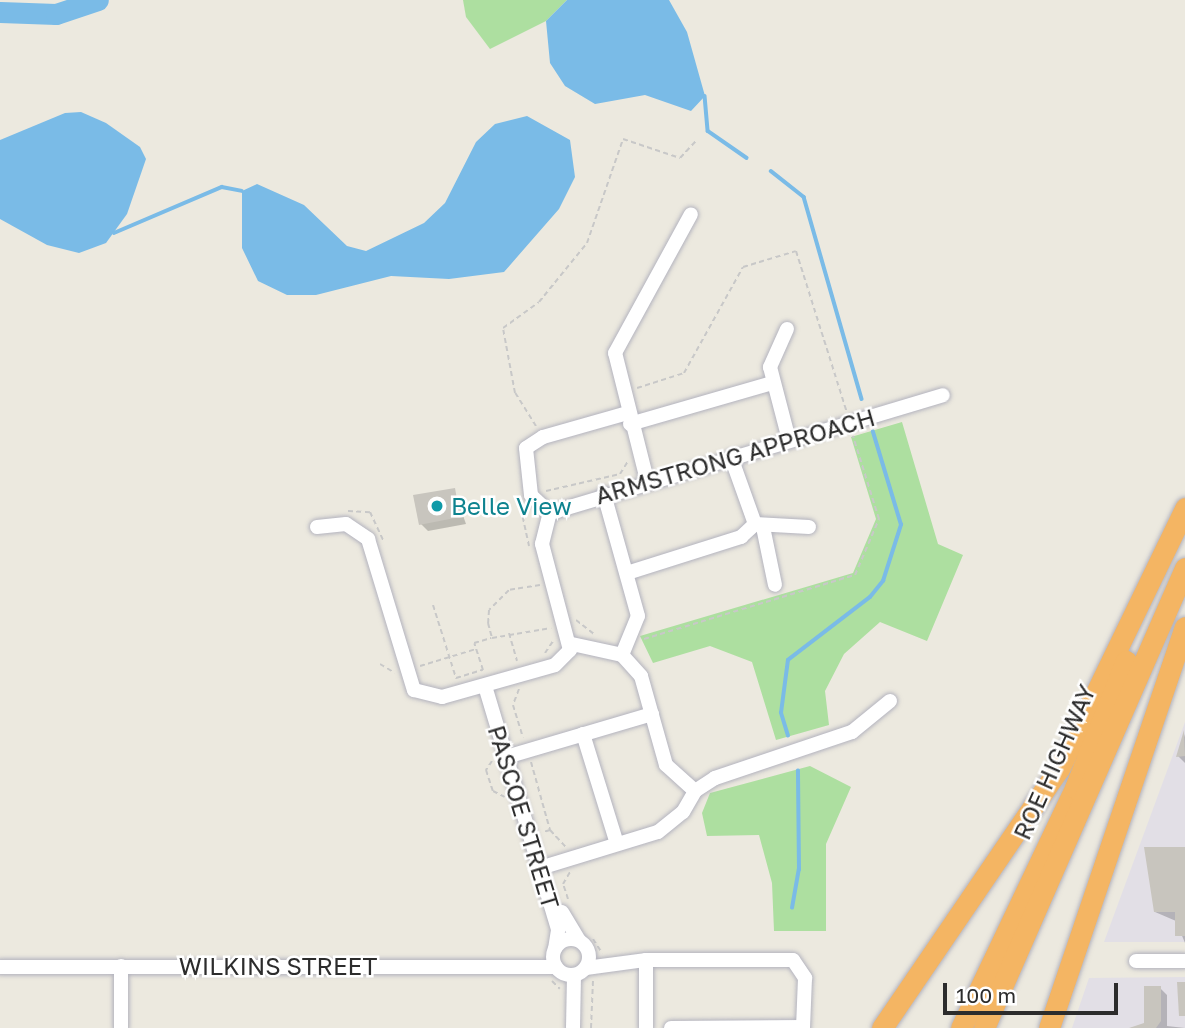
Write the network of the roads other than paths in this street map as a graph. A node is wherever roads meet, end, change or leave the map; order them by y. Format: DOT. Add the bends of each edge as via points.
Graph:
graph roads {
  1 [pos="691,214"];
  2 [pos="787,330"];
  3 [pos="772,383"];
  4 [pos="943,395"];
  5 [pos="629,419"];
  6 [pos="789,440"];
  7 [pos="731,457"];
  8 [pos="647,480"];
  9 [pos="604,494"];
  10 [pos="1185,511"];
  11 [pos="550,513"];
  12 [pos="759,525"];
  13 [pos="317,527"];
  14 [pos="809,527"];
  15 [pos="1185,568"];
  16 [pos="627,573"];
  17 [pos="775,585"];
  18 [pos="1185,627"];
  19 [pos="572,644"];
  20 [pos="622,655"];
  21 [pos="489,680"];
  22 [pos="890,701"];
  23 [pos="652,714"];
  24 [pos="583,734"];
  25 [pos="513,755"];
  26 [pos="695,791"];
  27 [pos="617,844"];
  28 [pos="544,867"];
  29 [pos="582,936"];
  30 [pos="555,949"];
  31 [pos="596,949"];
  32 [pos="646,960"];
  33 [pos="626,961"];
  34 [pos="1136,961"];
  35 [pos="1185,961"];
  36 [pos="121,966"];
  37 [pos="0,967"];
  38 [pos="571,971"];
  39 [pos="803,1027"];
  40 [pos="121,1028"];
  41 [pos="571,1028"];
  42 [pos="646,1028"];
  43 [pos="671,1028"];
  44 [pos="882,1028"];
  45 [pos="961,1028"];
  46 [pos="984,1028"];
  47 [pos="1049,1028"];
  1 -- 5 [label="street" via="618,341 615,370"];
  2 -- 3 [label="street" via="775,348"];
  3 -- 5 [label="street"];
  3 -- 6 [label="street"];
  4 -- 6 [label="street, ARMSTRONG APPROACH"];
  5 -- 8 [label="street"];
  5 -- 11 [label="street" via="543,437 526,448 524,466 531,495"];
  6 -- 7 [label="street, ARMSTRONG APPROACH"];
  7 -- 8 [label="street, ARMSTRONG APPROACH"];
  7 -- 12 [label="street"];
  8 -- 9 [label="street, ARMSTRONG APPROACH"];
  9 -- 11 [label="street, ARMSTRONG APPROACH"];
  9 -- 16 [label="street"];
  10 -- 44 [label="highway" via="1059,768"];
  10 -- 45 [label="highway, ROE HIGHWAY" via="1075,788"];
  11 -- 19 [label="street" via="542,544"];
  12 -- 14 [label="street"];
  12 -- 16 [label="street" via="741,537"];
  12 -- 17 [label="street"];
  13 -- 21 [label="street" via="346,524 369,539 414,690 442,697"];
  15 -- 46 [label="highway, ROE HIGHWAY"];
  16 -- 20 [label="street" via="638,616"];
  18 -- 47 [label="highway"];
  19 -- 20 [label="street"];
  19 -- 21 [label="street" via="555,665"];
  20 -- 23 [label="street" via="641,676"];
  21 -- 25 [label="street, PASCOE STREET"];
  21 -- 28 [label="street, PASCOE STREET"];
  22 -- 26 [label="street" via="852,732 715,778"];
  23 -- 24 [label="street"];
  23 -- 26 [label="street" via="666,765"];
  24 -- 25 [label="street"];
  24 -- 27 [label="street"];
  25 -- 28 [label="street, PASCOE STREET"];
  26 -- 27 [label="street" via="673,824"];
  27 -- 28 [label="street"];
  28 -- 29 [label="street, PASCOE STREET" via="567,928"];
  28 -- 30 [label="street, PASCOE STREET" via="558,930"];
  29 -- 30 [label="street" via="564,940"];
  29 -- 31 [label="street, PASCOE STREET"];
  30 -- 38 [label="street, PASCOE STREET"];
  31 -- 33 [label="street"];
  31 -- 38 [label="street"];
  32 -- 33 [label="street"];
  32 -- 39 [label="street" via="793,960 805,978"];
  32 -- 42 [label="street"];
  33 -- 38 [label="street, WILKINS STREET"];
  34 -- 35 [label="street"];
  36 -- 37 [label="street, WILKINS STREET"];
  36 -- 38 [label="street, WILKINS STREET"];
  36 -- 40 [label="street"];
  38 -- 41 [label="street"];
  39 -- 43 [label="street"];
}
